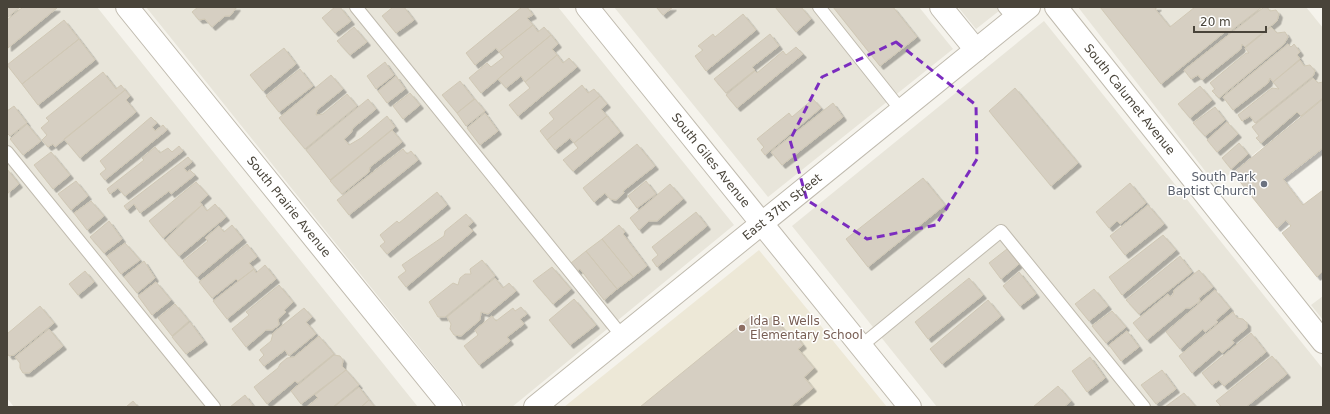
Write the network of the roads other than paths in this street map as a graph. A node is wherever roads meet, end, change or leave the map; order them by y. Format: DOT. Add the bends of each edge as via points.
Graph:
graph roads {
  1 [pos="127,7"];
  2 [pos="356,7"];
  3 [pos="587,7"];
  4 [pos="819,7"];
  5 [pos="941,7"];
  6 [pos="1056,7"];
  7 [pos="1016,11"];
  8 [pos="976,50"];
  9 [pos="901,110"];
  10 [pos="7,152"];
  11 [pos="762,223"];
  12 [pos="622,336"];
  13 [pos="1323,342"];
  14 [pos="861,346"];
  15 [pos="214,407"];
  16 [pos="451,407"];
  17 [pos="535,407"];
  18 [pos="910,407"];
  19 [pos="1144,407"];
  1 -- 16 [label="street, South Prairie Avenue"];
  2 -- 12 [label="lane"];
  3 -- 11 [label="street, South Giles Avenue"];
  4 -- 9 [label="lane"];
  5 -- 8 [label="street"];
  6 -- 13 [label="street, South Calumet Avenue"];
  7 -- 8 [label="street, East 37th Street"];
  8 -- 9 [label="street, East 37th Street"];
  9 -- 11 [label="street, East 37th Street"];
  10 -- 15 [label="lane"];
  11 -- 12 [label="street, East 37th Street"];
  11 -- 14 [label="street, South Giles Avenue"];
  12 -- 17 [label="street, East 37th Street"];
  14 -- 18 [label="street, South Giles Avenue"];
  14 -- 19 [label="lane" via="1001,231"];
}
